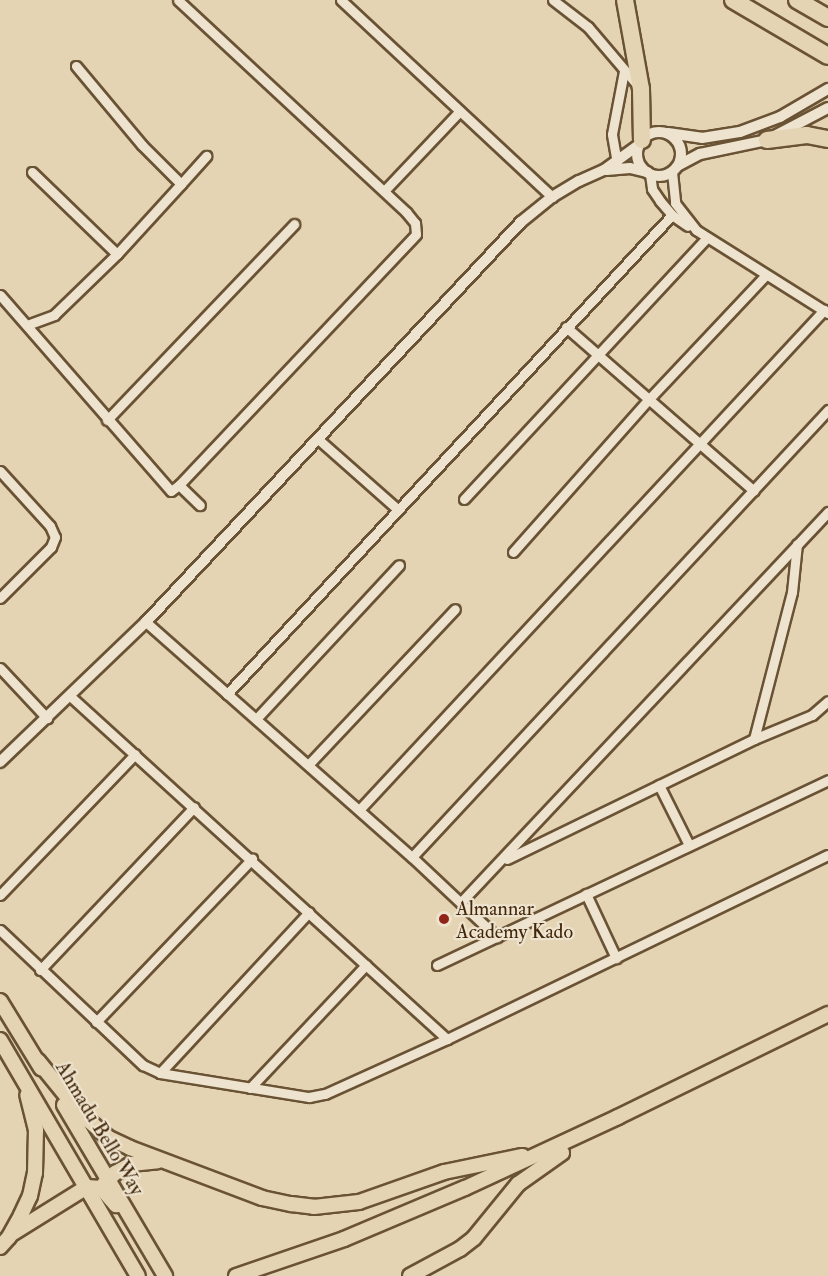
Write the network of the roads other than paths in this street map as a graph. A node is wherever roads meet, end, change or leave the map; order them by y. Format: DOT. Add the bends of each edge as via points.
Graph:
graph roads {
  1 [pos="178,0"];
  2 [pos="341,0"];
  3 [pos="553,0"];
  4 [pos="625,0"];
  5 [pos="733,0"];
  6 [pos="797,0"];
  7 [pos="828,18"];
  8 [pos="824,53"];
  9 [pos="76,66"];
  10 [pos="624,71"];
  11 [pos="641,89"];
  12 [pos="828,89"];
  13 [pos="828,108"];
  14 [pos="460,111"];
  15 [pos="668,133"];
  16 [pos="828,139"];
  17 [pos="767,140"];
  18 [pos="641,142"];
  19 [pos="206,156"];
  20 [pos="616,163"];
  21 [pos="675,169"];
  22 [pos="604,170"];
  23 [pos="32,172"];
  24 [pos="649,173"];
  25 [pos="181,184"];
  26 [pos="384,191"];
  27 [pos="552,197"];
  28 [pos="672,215"];
  29 [pos="294,224"];
  30 [pos="696,230"];
  31 [pos="706,239"];
  32 [pos="117,254"];
  33 [pos="766,275"];
  34 [pos="0,295"];
  35 [pos="826,311"];
  36 [pos="27,325"];
  37 [pos="566,327"];
  38 [pos="597,354"];
  39 [pos="649,399"];
  40 [pos="828,410"];
  41 [pos="107,420"];
  42 [pos="318,439"];
  43 [pos="701,444"];
  44 [pos="0,471"];
  45 [pos="179,485"];
  46 [pos="754,491"];
  47 [pos="464,499"];
  48 [pos="200,505"];
  49 [pos="396,509"];
  50 [pos="828,512"];
  51 [pos="797,544"];
  52 [pos="513,552"];
  53 [pos="399,565"];
  54 [pos="0,597"];
  55 [pos="455,609"];
  56 [pos="146,622"];
  57 [pos="0,668"];
  58 [pos="227,694"];
  59 [pos="70,696"];
  60 [pos="828,701"];
  61 [pos="47,718"];
  62 [pos="256,719"];
  63 [pos="754,739"];
  64 [pos="135,754"];
  65 [pos="0,762"];
  66 [pos="308,765"];
  67 [pos="828,780"];
  68 [pos="659,785"];
  69 [pos="194,807"];
  70 [pos="358,810"];
  71 [pos="689,845"];
  72 [pos="828,855"];
  73 [pos="412,857"];
  74 [pos="252,859"];
  75 [pos="502,861"];
  76 [pos="585,894"];
  77 [pos="0,895"];
  78 [pos="461,902"];
  79 [pos="309,912"];
  80 [pos="0,930"];
  81 [pos="497,937"];
  82 [pos="616,958"];
  83 [pos="366,965"];
  84 [pos="437,965"];
  85 [pos="40,970"];
  86 [pos="0,1001"];
  87 [pos="828,1014"];
  88 [pos="96,1022"];
  89 [pos="447,1039"];
  90 [pos="0,1040"];
  91 [pos="38,1061"];
  92 [pos="16,1065"];
  93 [pos="160,1073"];
  94 [pos="250,1088"];
  95 [pos="618,1118"];
  96 [pos="550,1150"];
  97 [pos="163,1161"];
  98 [pos="99,1184"];
  99 [pos="5,1242"];
  100 [pos="138,1276"];
  101 [pos="165,1276"];
  102 [pos="236,1276"];
  103 [pos="410,1276"];
  1 -- 26 [label="street"];
  2 -- 14 [label="street"];
  3 -- 10 [label="street" via="588,27"];
  4 -- 11 [label="highway"];
  5 -- 8 [label="highway"];
  6 -- 7 [label="highway"];
  9 -- 25 [label="street" via="135,137"];
  10 -- 11 [label="street"];
  10 -- 20 [label="street" via="612,134"];
  11 -- 18 [label="highway"];
  12 -- 15 [label="street" via="780,117 740,132 702,138"];
  13 -- 17 [label="street"];
  14 -- 26 [label="street"];
  14 -- 27 [label="street"];
  15 -- 18 [label="street" via="652,133"];
  15 -- 21 [label="street" via="679,143 681,158"];
  16 -- 17 [label="highway" via="807,135"];
  17 -- 21 [label="street" via="700,154"];
  18 -- 20 [label="street"];
  18 -- 24 [label="street" via="639,162"];
  19 -- 25 [label="street"];
  20 -- 22 [label="street"];
  21 -- 24 [label="street" via="657,176"];
  21 -- 30 [label="street" via="675,203"];
  22 -- 24 [label="street" via="630,168"];
  22 -- 27 [label="street"];
  23 -- 32 [label="street"];
  24 -- 28 [label="street" via="652,189"];
  25 -- 32 [label="street"];
  26 -- 45 [label="street" via="416,223 416,234"];
  27 -- 42 [label="street" via="521,222"];
  28 -- 30 [label="street"];
  28 -- 37 [label="street"];
  29 -- 41 [label="street"];
  30 -- 31 [label="street"];
  31 -- 33 [label="street"];
  31 -- 38 [label="street"];
  32 -- 36 [label="street" via="54,315"];
  33 -- 35 [label="street"];
  33 -- 39 [label="street"];
  34 -- 36 [label="street"];
  35 -- 43 [label="street"];
  36 -- 41 [label="street"];
  37 -- 38 [label="street"];
  37 -- 49 [label="street"];
  38 -- 39 [label="street"];
  38 -- 47 [label="street"];
  39 -- 43 [label="street"];
  39 -- 52 [label="street"];
  40 -- 46 [label="street"];
  41 -- 45 [label="street" via="167,489 171,491"];
  42 -- 49 [label="street"];
  42 -- 56 [label="street"];
  43 -- 46 [label="street"];
  43 -- 70 [label="street"];
  44 -- 54 [label="street" via="50,526 55,537 51,547"];
  45 -- 48 [label="street"];
  46 -- 73 [label="street"];
  49 -- 58 [label="street"];
  50 -- 51 [label="street"];
  51 -- 63 [label="street" via="792,592"];
  51 -- 75 [label="street"];
  53 -- 62 [label="street"];
  55 -- 66 [label="street"];
  56 -- 58 [label="street"];
  56 -- 59 [label="street"];
  57 -- 61 [label="street"];
  58 -- 62 [label="street"];
  59 -- 61 [label="street"];
  59 -- 64 [label="street"];
  60 -- 63 [label="street" via="812,715"];
  61 -- 65 [label="street"];
  62 -- 66 [label="street"];
  63 -- 68 [label="street"];
  64 -- 69 [label="street"];
  64 -- 77 [label="street"];
  66 -- 70 [label="street"];
  67 -- 71 [label="street"];
  68 -- 71 [label="street"];
  68 -- 75 [label="street"];
  69 -- 74 [label="street"];
  69 -- 85 [label="street"];
  70 -- 73 [label="street"];
  71 -- 76 [label="street"];
  72 -- 82 [label="street"];
  73 -- 78 [label="street"];
  74 -- 79 [label="street"];
  74 -- 88 [label="street"];
  75 -- 78 [label="street"];
  76 -- 81 [label="street"];
  76 -- 82 [label="street"];
  78 -- 81 [label="street"];
  79 -- 83 [label="street"];
  79 -- 93 [label="street"];
  80 -- 85 [label="street"];
  81 -- 84 [label="street"];
  82 -- 89 [label="street"];
  83 -- 89 [label="street"];
  83 -- 94 [label="street"];
  85 -- 88 [label="street"];
  86 -- 91 [label="main road, Ahmadu Bello Way"];
  87 -- 95 [label="main road"];
  88 -- 93 [label="street" via="143,1065"];
  89 -- 94 [label="street" via="325,1094 309,1097"];
  90 -- 92 [label="main road, Ahmadu Bello Way"];
  91 -- 97 [label="main road" via="67,1100 94,1126 130,1148"];
  91 -- 98 [label="main road, Ahmadu Bello Way"];
  92 -- 98 [label="main road, Ahmadu Bello Way"];
  92 -- 99 [label="main road" via="33,1112 37,1150 30,1196"];
  93 -- 94 [label="street"];
  95 -- 96 [label="main road"];
  95 -- 103 [label="main road" via="530,1174 460,1249"];
  96 -- 97 [label="main road" via="444,1172 359,1202 314,1207 262,1198"];
  96 -- 102 [label="main road" via="344,1239"];
  97 -- 98 [label="main road" via="131,1164"];
  98 -- 99 [label="main road"];
  98 -- 100 [label="main road, Ahmadu Bello Way" via="102,1214"];
  98 -- 101 [label="main road" via="145,1242"];
}
